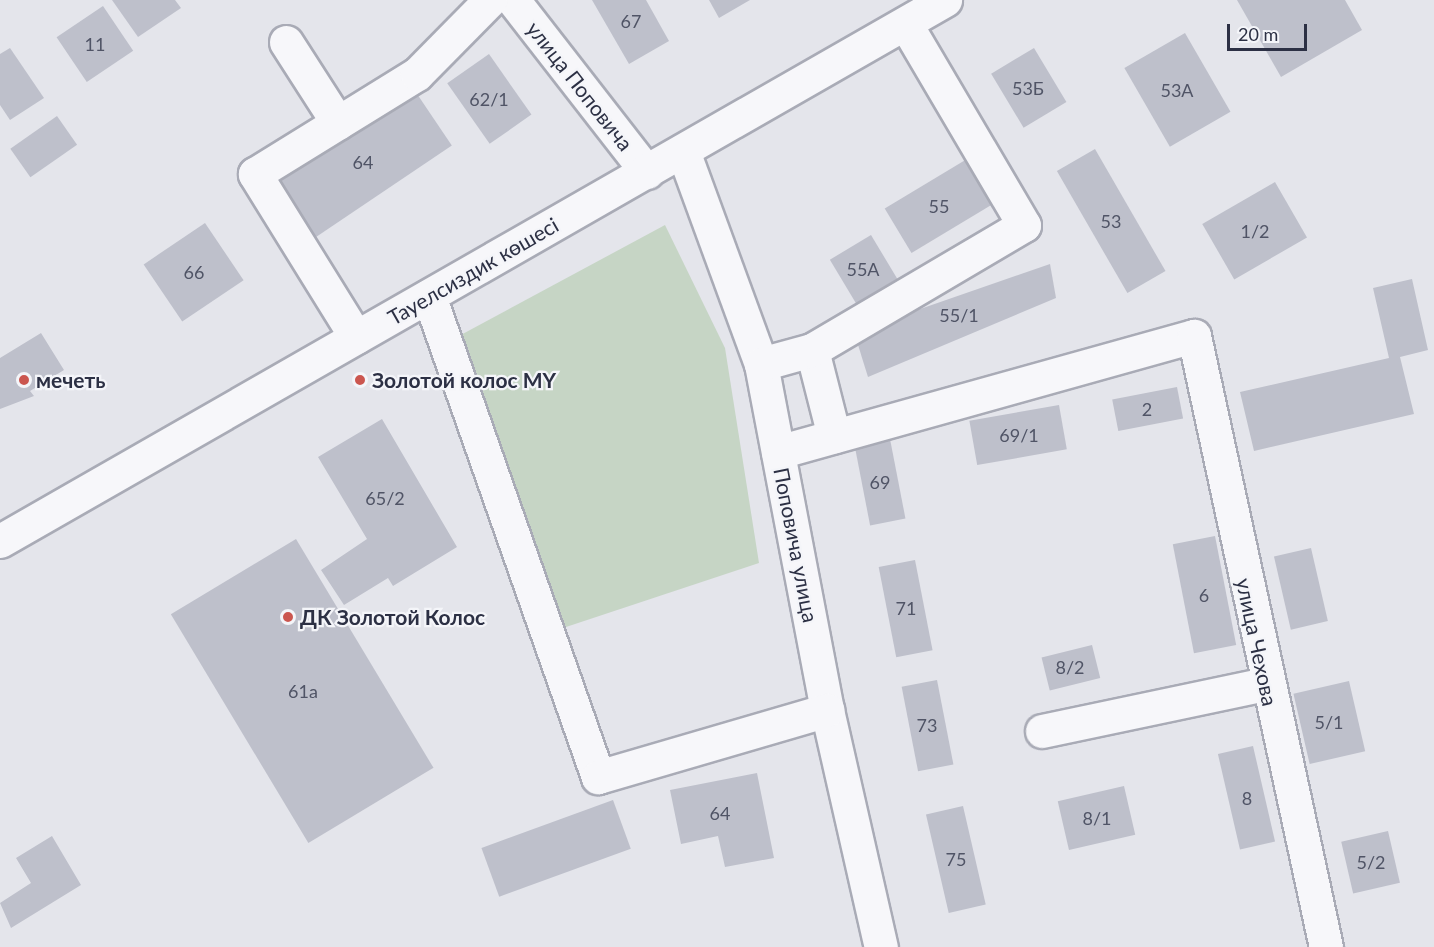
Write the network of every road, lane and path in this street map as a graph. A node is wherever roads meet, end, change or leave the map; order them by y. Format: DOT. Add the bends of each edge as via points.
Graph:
graph roads {
  1 [pos="490,0"];
  2 [pos="513,0"];
  3 [pos="945,0"];
  4 [pos="905,22"];
  5 [pos="286,42"];
  6 [pos="338,123"];
  7 [pos="683,151"];
  8 [pos="647,172"];
  9 [pos="429,296"];
  10 [pos="356,337"];
  11 [pos="812,350"];
  12 [pos="761,364"];
  13 [pos="834,436"];
  14 [pos="778,452"];
  15 [pos="0,541"];
  16 [pos="1265,684"];
  17 [pos="827,710"];
  18 [pos="1042,731"];
  19 [pos="881,947"];
  20 [pos="1326,947"];
  1 -- 6 [label="street" via="417,74"];
  2 -- 8 [label="street, улица Поповича"];
  3 -- 4 [label="street, Тауелсиздик көшесі"];
  4 -- 7 [label="street, Тауелсиздик көшесі"];
  4 -- 11 [label="street" via="1024,225"];
  5 -- 6 [label="street"];
  6 -- 10 [label="street" via="255,174"];
  7 -- 8 [label="street, Тауелсиздик көшесі"];
  7 -- 12 [label="street, Поповича улица"];
  8 -- 9 [label="street, Тауелсиздик көшесі"];
  9 -- 10 [label="street, Тауелсиздик көшесі"];
  9 -- 17 [label="street" via="598,777"];
  10 -- 15 [label="street, Тауелсиздик көшесі"];
  11 -- 12 [label="street"];
  11 -- 13 [label="street"];
  12 -- 14 [label="street, Поповича улица"];
  13 -- 14 [label="street"];
  13 -- 16 [label="street, улица Чехова" via="1194,336"];
  14 -- 17 [label="street, Поповича улица"];
  16 -- 18 [label="street"];
  16 -- 20 [label="street, улица Чехова"];
  17 -- 19 [label="street, Поповича улица"];
}
